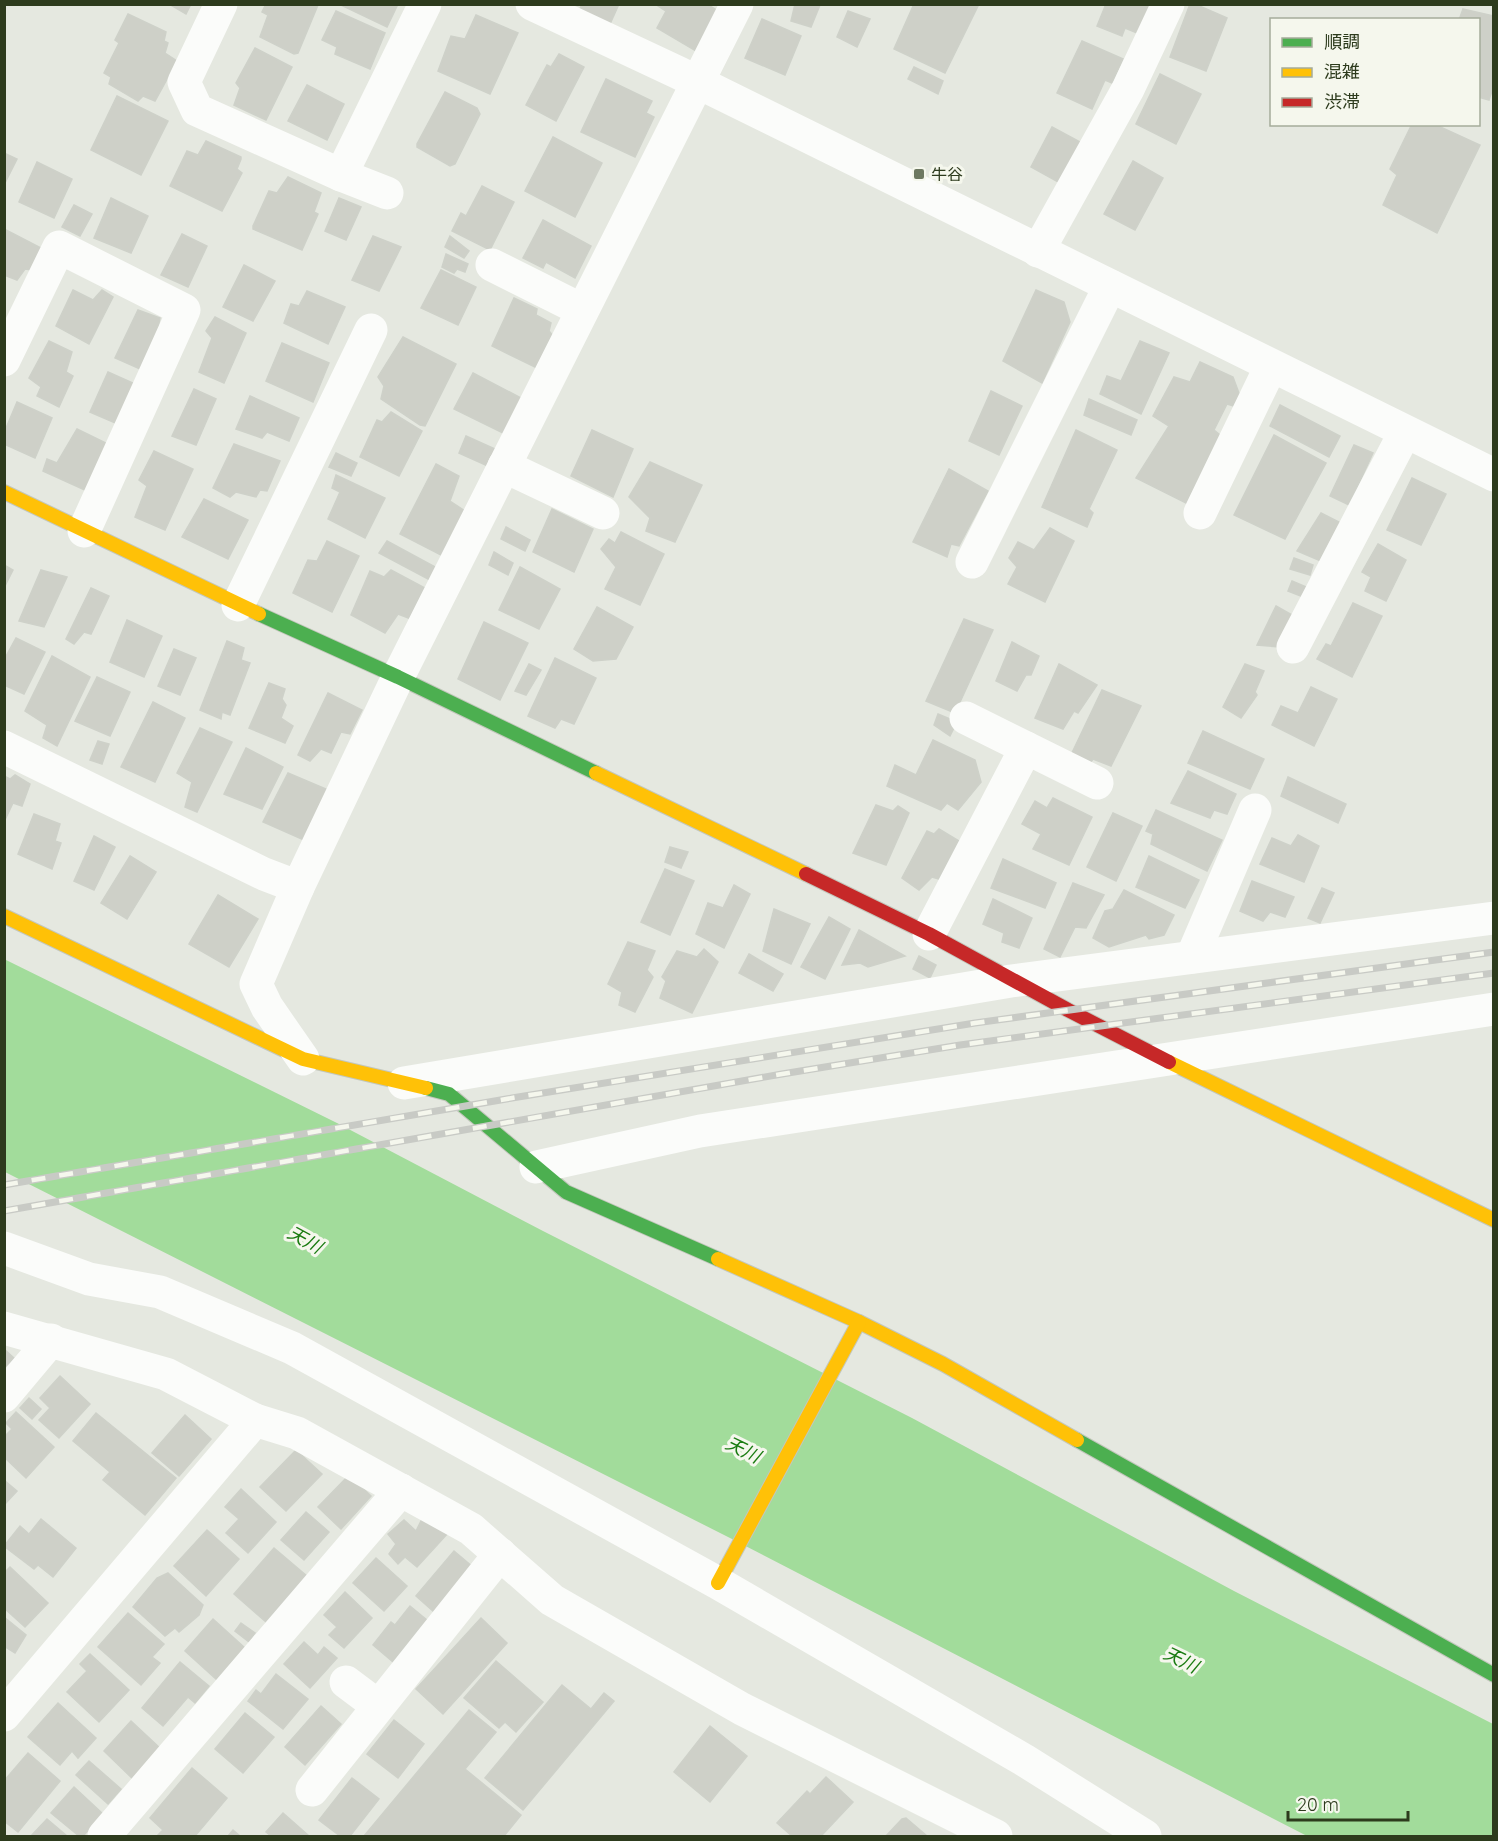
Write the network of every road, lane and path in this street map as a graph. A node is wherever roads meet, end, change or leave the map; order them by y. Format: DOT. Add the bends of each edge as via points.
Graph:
graph roads {
  1 [pos="221,4"];
  2 [pos="425,4"];
  3 [pos="532,4"];
  4 [pos="737,4"];
  5 [pos="1168,4"];
  6 [pos="697,82"];
  7 [pos="341,175"];
  8 [pos="387,193"];
  9 [pos="1038,251"];
  10 [pos="492,266"];
  11 [pos="1110,286"];
  12 [pos="582,310"];
  13 [pos="370,330"];
  14 [pos="4,360"];
  15 [pos="1271,366"];
  16 [pos="1405,432"];
  17 [pos="504,466"];
  18 [pos="1494,476"];
  19 [pos="4,492"];
  20 [pos="603,513"];
  21 [pos="1200,513"];
  22 [pos="84,531"];
  23 [pos="972,562"];
  24 [pos="238,605"];
  25 [pos="1293,647"];
  26 [pos="398,677"];
  27 [pos="966,718"];
  28 [pos="4,747"];
  29 [pos="1026,748"];
  30 [pos="1097,783"];
  31 [pos="1255,810"];
  32 [pos="298,887"];
  33 [pos="4,916"];
  34 [pos="1494,918"];
  35 [pos="929,934"];
  36 [pos="1192,957"];
  37 [pos="1011,981"];
  38 [pos="1494,1009"];
  39 [pos="303,1059"];
  40 [pos="1163,1060"];
  41 [pos="404,1083"];
  42 [pos="536,1167"];
  43 [pos="1494,1220"];
  44 [pos="4,1248"];
  45 [pos="859,1322"];
  46 [pos="4,1328"];
  47 [pos="51,1340"];
  48 [pos="4,1396"];
  49 [pos="255,1420"];
  50 [pos="401,1490"];
  51 [pos="500,1554"];
  52 [pos="718,1583"];
  53 [pos="1494,1675"];
  54 [pos="346,1682"];
  55 [pos="378,1706"];
  56 [pos="4,1715"];
  57 [pos="312,1790"];
  58 [pos="104,1836"];
  59 [pos="996,1836"];
  60 [pos="1144,1836"];
  1 -- 7 [label="street" via="184,82 197,110"];
  2 -- 7 [label="street"];
  3 -- 6 [label="street"];
  4 -- 6 [label="street"];
  5 -- 9 [label="street" via="1128,89"];
  6 -- 9 [label="street"];
  6 -- 12 [label="street"];
  7 -- 8 [label="street"];
  9 -- 11 [label="street"];
  10 -- 12 [label="street"];
  11 -- 15 [label="street"];
  11 -- 23 [label="street"];
  12 -- 17 [label="street"];
  13 -- 24 [label="street"];
  14 -- 22 [label="street" via="58,247 184,310"];
  15 -- 16 [label="street"];
  15 -- 21 [label="street"];
  16 -- 18 [label="street"];
  16 -- 25 [label="street"];
  17 -- 20 [label="street"];
  17 -- 26 [label="street"];
  19 -- 22 [label="street"];
  22 -- 24 [label="street"];
  24 -- 26 [label="street"];
  26 -- 32 [label="street"];
  26 -- 35 [label="street"];
  27 -- 29 [label="street"];
  28 -- 32 [label="street"];
  29 -- 30 [label="street"];
  29 -- 35 [label="street"];
  31 -- 36 [label="street"];
  32 -- 39 [label="street" via="256,984"];
  33 -- 39 [label="street"];
  34 -- 36 [label="street"];
  35 -- 37 [label="street"];
  36 -- 37 [label="street"];
  37 -- 40 [label="street"];
  37 -- 41 [label="street"];
  38 -- 40 [label="street"];
  39 -- 41 [label="street"];
  40 -- 42 [label="street" via="700,1131"];
  40 -- 43 [label="street"];
  41 -- 42 [label="street" via="449,1094"];
  42 -- 45 [label="street" via="566,1192"];
  44 -- 52 [label="street" via="89,1280 160,1292 292,1348"];
  45 -- 52 [label="street"];
  45 -- 53 [label="street" via="943,1364"];
  46 -- 47 [label="street"];
  47 -- 48 [label="street"];
  47 -- 49 [label="street" via="166,1374"];
  49 -- 50 [label="street" via="297,1433"];
  49 -- 56 [label="street"];
  50 -- 51 [label="street" via="471,1529"];
  50 -- 58 [label="street"];
  51 -- 55 [label="street"];
  51 -- 59 [label="street" via="552,1600 732,1703"];
  52 -- 60 [label="street" via="1024,1760"];
  54 -- 55 [label="street"];
  55 -- 57 [label="street"];
}
